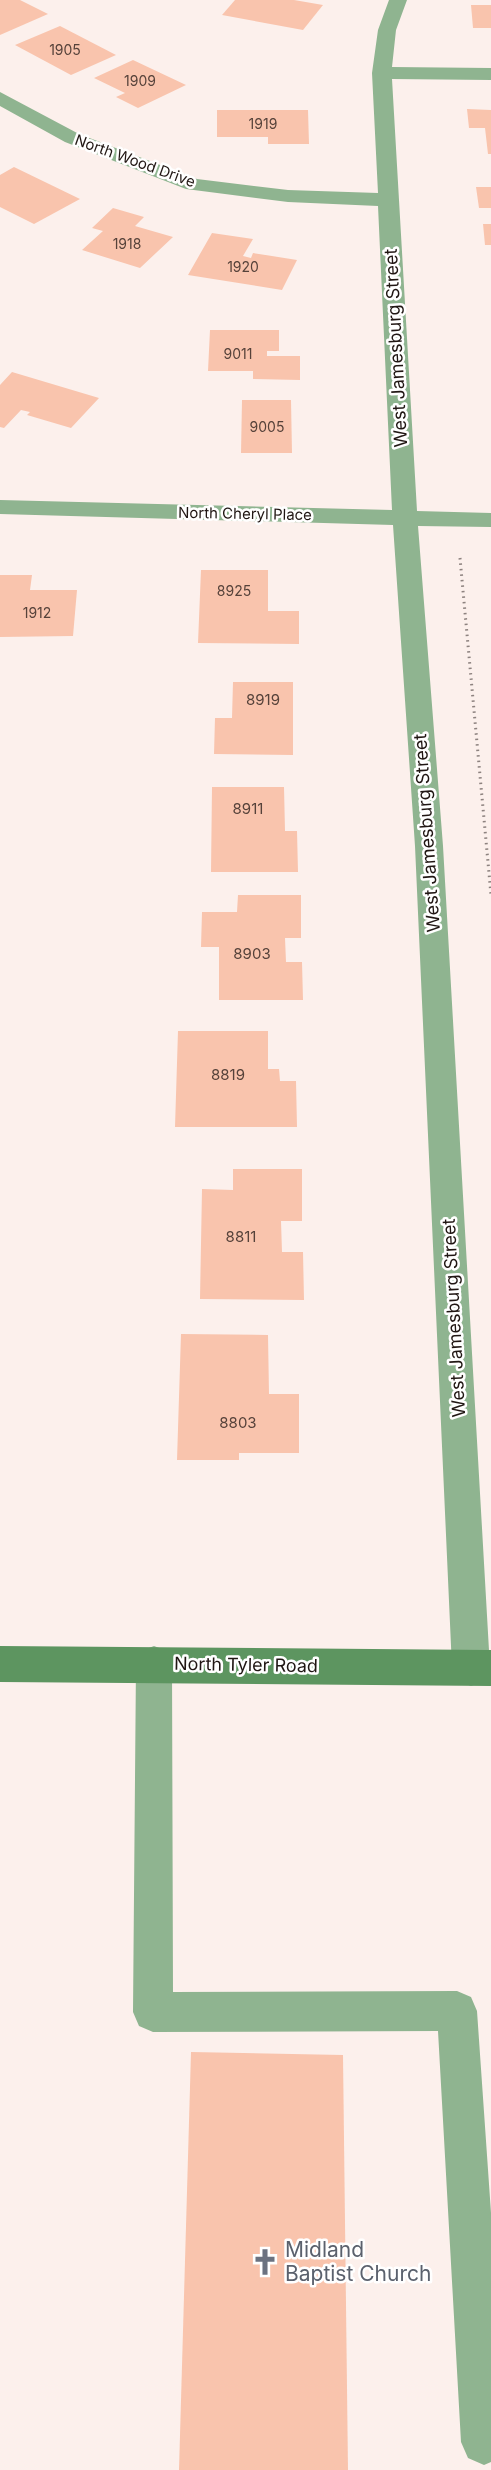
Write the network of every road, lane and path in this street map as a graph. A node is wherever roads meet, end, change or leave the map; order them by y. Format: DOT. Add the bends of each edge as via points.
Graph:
graph roads {
  1 [pos="398,0"];
  2 [pos="382,73"];
  3 [pos="491,74"];
  4 [pos="0,98"];
  5 [pos="388,200"];
  6 [pos="0,507"];
  7 [pos="405,518"];
  8 [pos="491,520"];
  9 [pos="459,548"];
  10 [pos="491,895"];
  11 [pos="154,1663"];
  12 [pos="0,1664"];
  13 [pos="481,1668"];
  14 [pos="484,2442"];
  1 -- 2 [label="street, West Jamesburg Street" via="387,30"];
  2 -- 3 [label="street"];
  2 -- 5 [label="street, West Jamesburg Street"];
  4 -- 5 [label="street, North Wood Drive" via="72,138 193,185 288,196"];
  5 -- 7 [label="street, West Jamesburg Street"];
  6 -- 7 [label="street, North Cheryl Place"];
  7 -- 8 [label="street, North Cheryl Place"];
  7 -- 13 [label="street, West Jamesburg Street"];
  9 -- 10 [label="path"];
  11 -- 12 [label="main road, North Tyler Road"];
  11 -- 13 [label="main road, North Tyler Road"];
  11 -- 14 [label="lane" via="153,2012 457,2011"];
}
